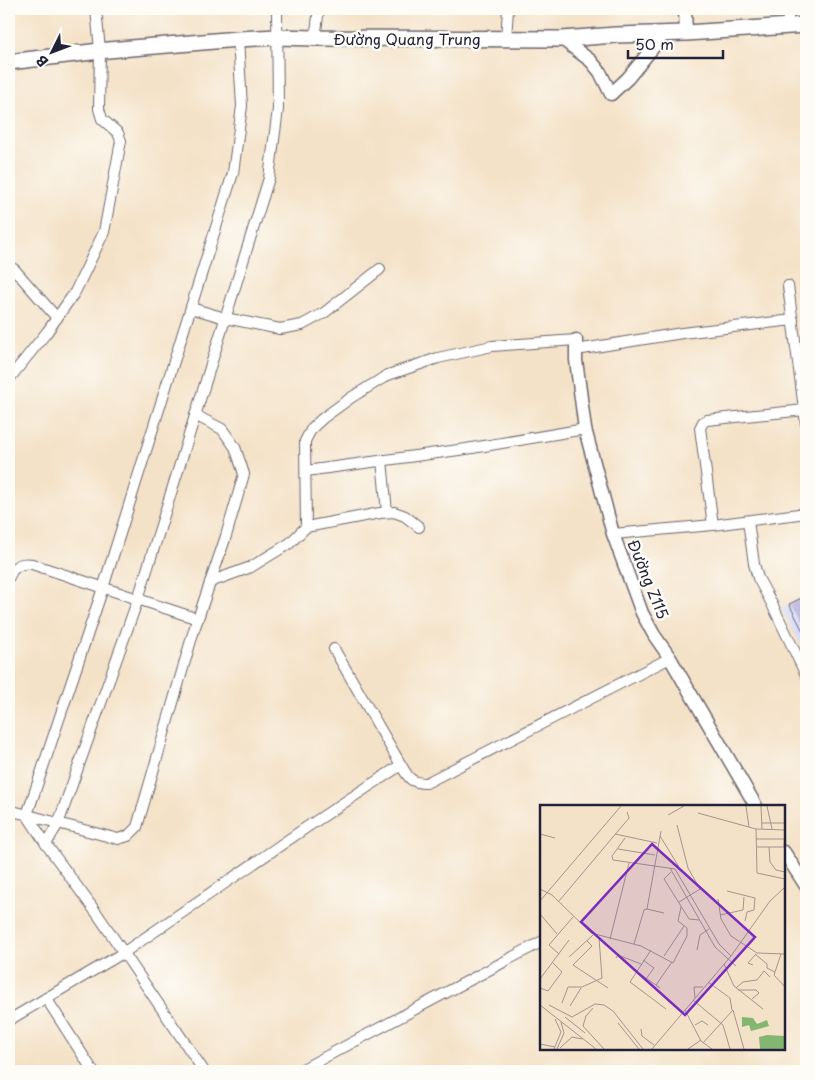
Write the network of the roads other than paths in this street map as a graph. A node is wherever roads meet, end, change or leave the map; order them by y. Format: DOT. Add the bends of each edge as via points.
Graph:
graph roads {
  1 [pos="96,9"];
  2 [pos="277,9"];
  3 [pos="319,9"];
  4 [pos="508,9"];
  5 [pos="685,9"];
  6 [pos="789,9"];
  7 [pos="806,25"];
  8 [pos="787,26"];
  9 [pos="686,33"];
  10 [pos="664,34"];
  11 [pos="277,37"];
  12 [pos="315,38"];
  13 [pos="238,39"];
  14 [pos="506,39"];
  15 [pos="562,39"];
  16 [pos="100,50"];
  17 [pos="9,62"];
  18 [pos="9,269"];
  19 [pos="380,270"];
  20 [pos="788,286"];
  21 [pos="191,308"];
  22 [pos="56,318"];
  23 [pos="225,318"];
  24 [pos="793,320"];
  25 [pos="576,345"];
  26 [pos="9,379"];
  27 [pos="805,410"];
  28 [pos="194,415"];
  29 [pos="806,424"];
  30 [pos="585,429"];
  31 [pos="382,460"];
  32 [pos="306,471"];
  33 [pos="387,512"];
  34 [pos="806,513"];
  35 [pos="748,521"];
  36 [pos="713,526"];
  37 [pos="306,527"];
  38 [pos="419,527"];
  39 [pos="613,534"];
  40 [pos="9,577"];
  41 [pos="210,582"];
  42 [pos="103,588"];
  43 [pos="138,598"];
  44 [pos="198,619"];
  45 [pos="334,649"];
  46 [pos="670,658"];
  47 [pos="806,675"];
  48 [pos="401,765"];
  49 [pos="755,805"];
  50 [pos="9,810"];
  51 [pos="27,815"];
  52 [pos="58,824"];
  53 [pos="46,844"];
  54 [pos="785,854"];
  55 [pos="806,886"];
  56 [pos="540,943"];
  57 [pos="123,953"];
  58 [pos="46,998"];
  59 [pos="9,1020"];
  60 [pos="93,1071"];
  61 [pos="204,1071"];
  62 [pos="299,1071"];
  1 -- 16 [label="street"];
  2 -- 11 [label="street"];
  3 -- 12 [label="street"];
  4 -- 14 [label="street"];
  5 -- 9 [label="street"];
  6 -- 8 [label="street"];
  7 -- 8 [label="main road, Đường Quang Trung"];
  8 -- 9 [label="main road, Đường Quang Trung"];
  9 -- 10 [label="main road, Đường Quang Trung"];
  10 -- 15 [label="main road, Đường Quang Trung"];
  10 -- 15 [label="street" via="611,94 591,61"];
  11 -- 12 [label="main road, Đường Quang Trung"];
  11 -- 13 [label="main road, Đường Quang Trung"];
  11 -- 23 [label="street" via="278,109 268,178"];
  12 -- 14 [label="main road, Đường Quang Trung"];
  13 -- 16 [label="main road, Đường Quang Trung"];
  13 -- 21 [label="street" via="242,106 234,173"];
  14 -- 15 [label="main road, Đường Quang Trung"];
  16 -- 17 [label="main road, Đường Quang Trung"];
  16 -- 22 [label="street" via="99,109 102,119 121,140 104,232 75,292"];
  18 -- 22 [label="street" via="14,269"];
  19 -- 23 [label="street" via="324,313 302,325 280,329"];
  20 -- 24 [label="street"];
  21 -- 23 [label="street"];
  21 -- 42 [label="street"];
  22 -- 26 [label="street"];
  23 -- 28 [label="street"];
  24 -- 25 [label="street"];
  24 -- 27 [label="street"];
  25 -- 30 [label="street, Đường Z115"];
  25 -- 32 [label="street" via="492,346 438,358 388,375 352,396 312,428 305,441"];
  27 -- 29 [label="street"];
  27 -- 36 [label="street" via="703,422 700,428"];
  28 -- 41 [label="street" via="222,430 235,447 244,474"];
  28 -- 43 [label="street"];
  30 -- 31 [label="street"];
  30 -- 39 [label="street, Đường Z115"];
  31 -- 32 [label="street"];
  31 -- 33 [label="street"];
  32 -- 37 [label="street"];
  33 -- 37 [label="street"];
  33 -- 38 [label="street" via="406,516"];
  34 -- 35 [label="street"];
  35 -- 36 [label="street"];
  35 -- 47 [label="street" via="758,578"];
  36 -- 39 [label="street"];
  37 -- 41 [label="street" via="290,543 251,566"];
  39 -- 46 [label="street, Đường Z115" via="642,613"];
  40 -- 42 [label="street" via="18,564 25,563"];
  41 -- 44 [label="street"];
  42 -- 43 [label="street"];
  42 -- 51 [label="street"];
  43 -- 44 [label="street"];
  43 -- 52 [label="street"];
  44 -- 52 [label="street" via="137,827 128,836 118,839"];
  45 -- 48 [label="street"];
  46 -- 48 [label="street" via="426,783 409,779"];
  46 -- 49 [label="street, Đường Z115"];
  48 -- 57 [label="street"];
  50 -- 51 [label="street"];
  51 -- 52 [label="street"];
  51 -- 53 [label="street"];
  52 -- 53 [label="street"];
  53 -- 57 [label="street"];
  54 -- 55 [label="street"];
  56 -- 62 [label="street"];
  57 -- 58 [label="street"];
  57 -- 61 [label="street"];
  58 -- 59 [label="street"];
  58 -- 60 [label="street"];
}
